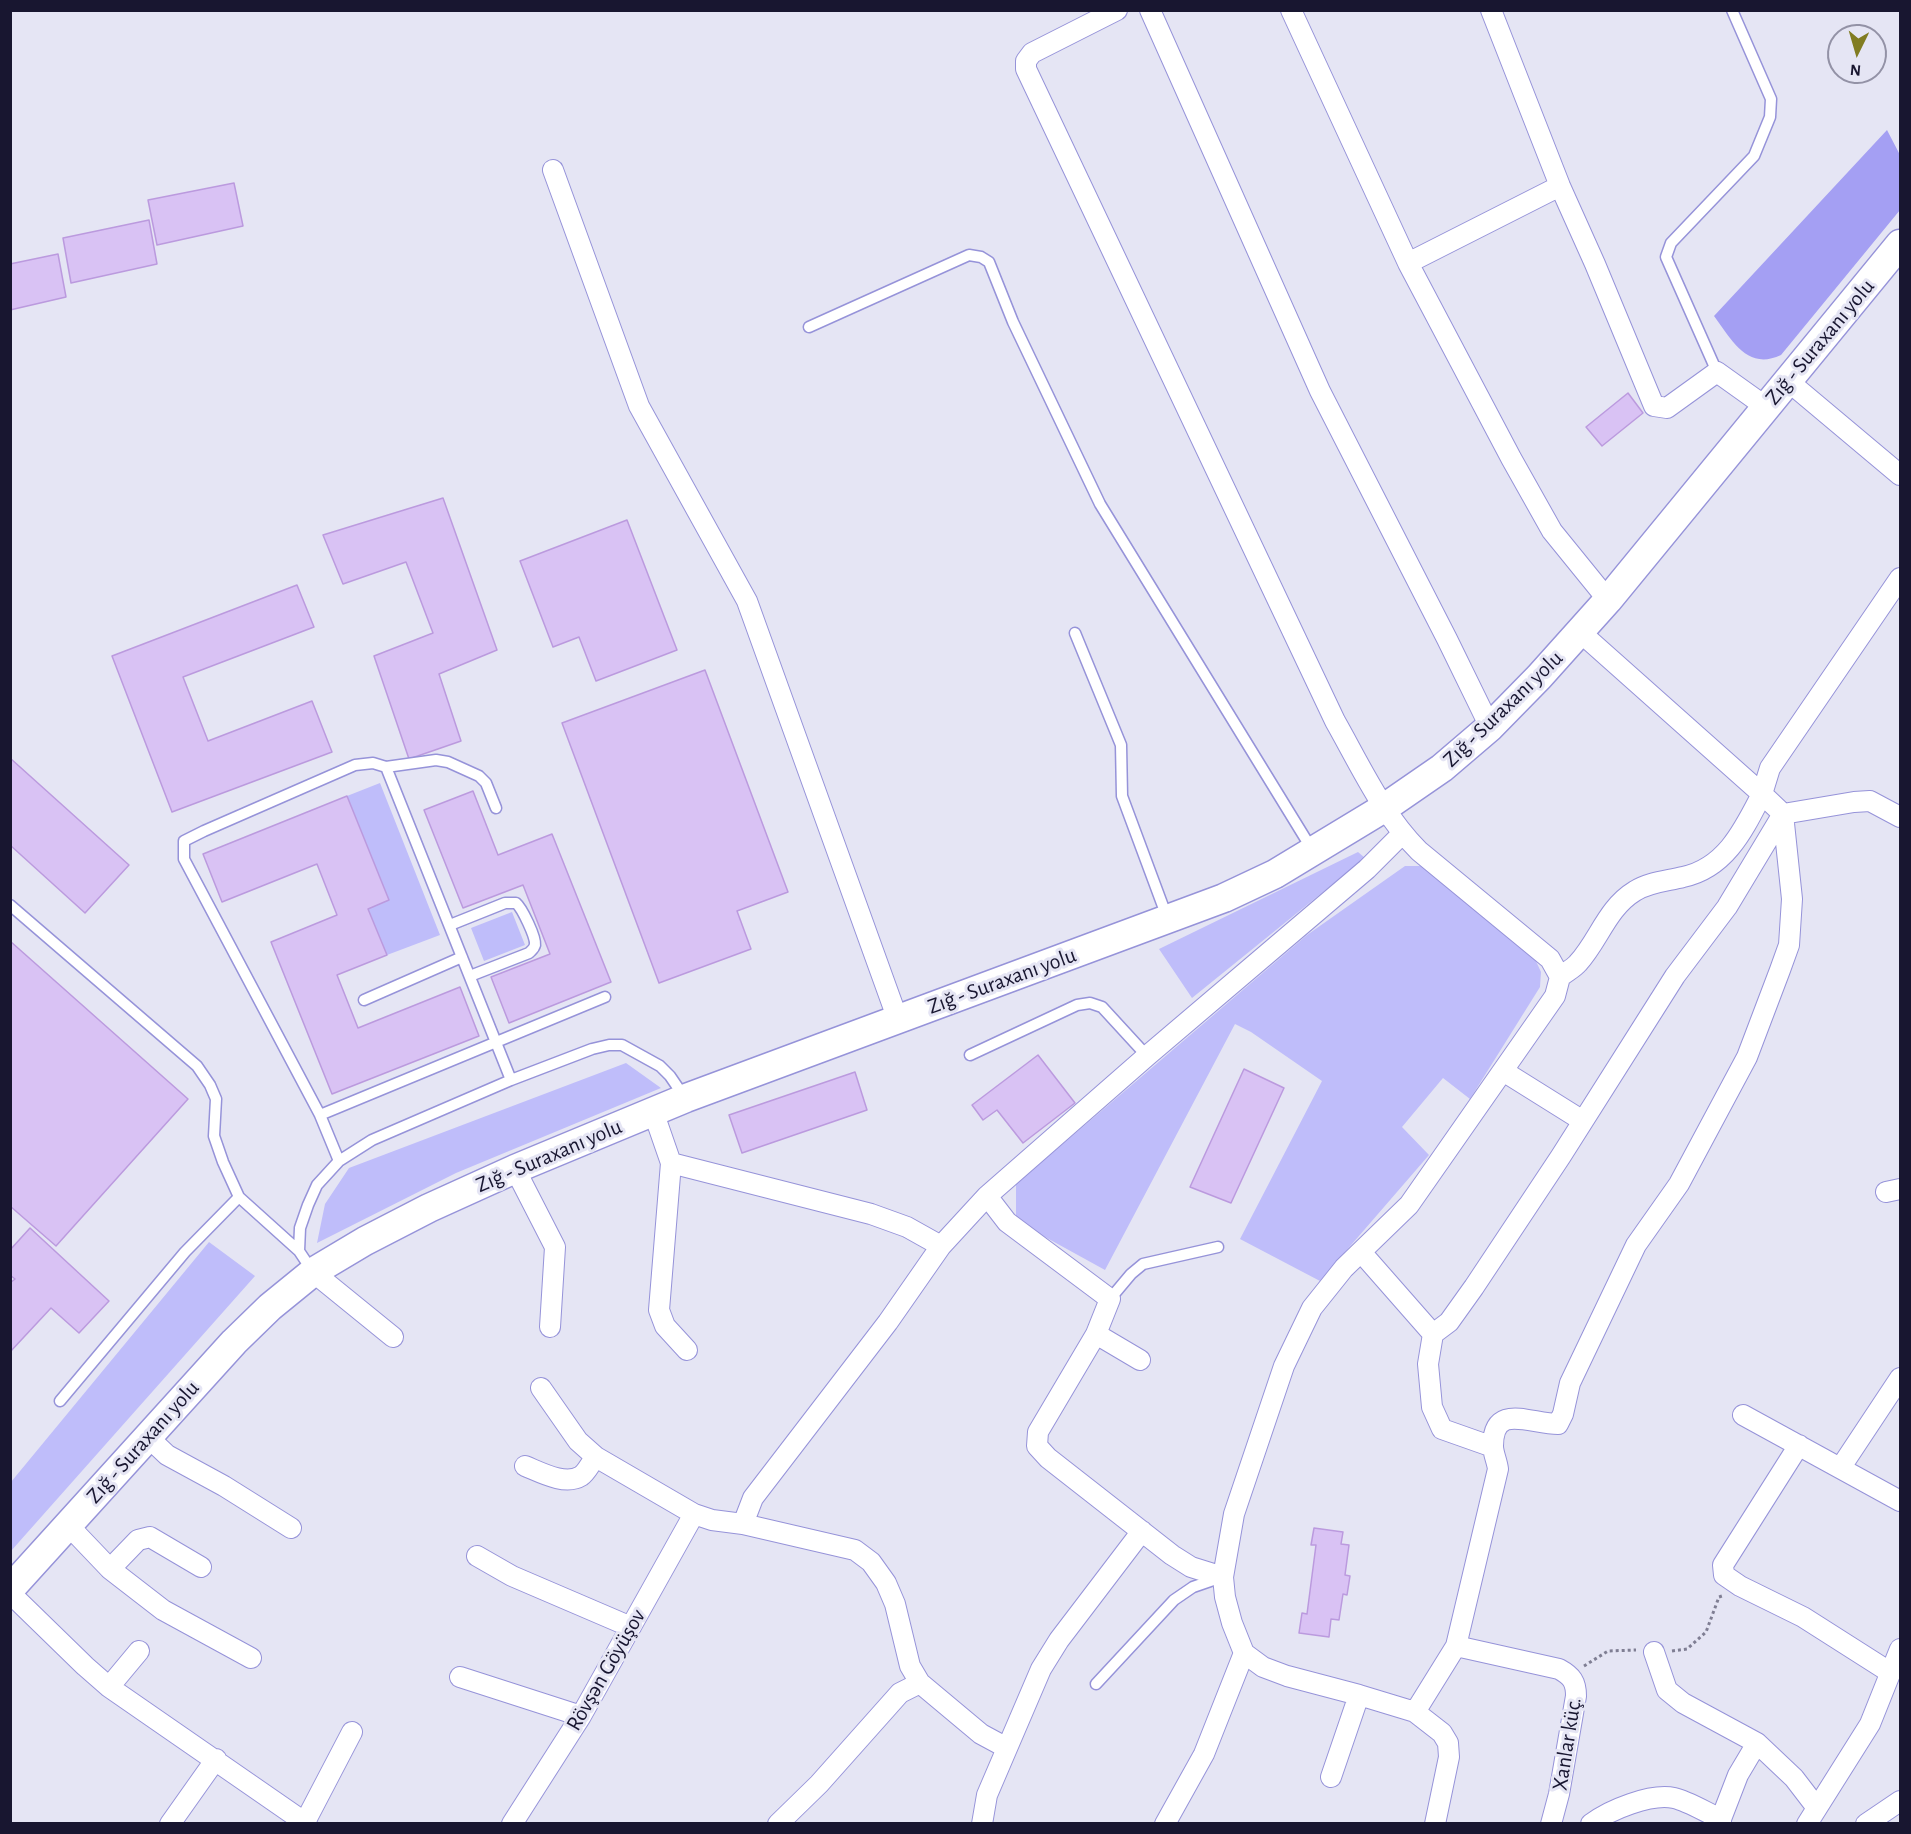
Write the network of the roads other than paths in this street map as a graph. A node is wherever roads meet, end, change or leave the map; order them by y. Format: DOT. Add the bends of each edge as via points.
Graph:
graph roads {
  1 [pos="1116,10"];
  2 [pos="1150,10"];
  3 [pos="1291,10"];
  4 [pos="1491,10"];
  5 [pos="1732,10"];
  6 [pos="553,170"];
  7 [pos="1560,186"];
  8 [pos="1900,244"];
  9 [pos="1408,263"];
  10 [pos="809,327"];
  11 [pos="1718,372"];
  12 [pos="1788,381"];
  13 [pos="1766,407"];
  14 [pos="1900,476"];
  15 [pos="1900,578"];
  16 [pos="1608,600"];
  17 [pos="1580,632"];
  18 [pos="1075,633"];
  19 [pos="1490,727"];
  20 [pos="386,767"];
  21 [pos="1761,794"];
  22 [pos="496,807"];
  23 [pos="1384,808"];
  24 [pos="1783,814"];
  25 [pos="1900,817"];
  26 [pos="1402,834"];
  27 [pos="1314,851"];
  28 [pos="10,905"];
  29 [pos="1168,920"];
  30 [pos="450,925"];
  31 [pos="462,957"];
  32 [pos="470,976"];
  33 [pos="1560,977"];
  34 [pos="604,997"];
  35 [pos="364,1000"];
  36 [pos="898,1020"];
  37 [pos="496,1042"];
  38 [pos="970,1056"];
  39 [pos="1147,1056"];
  40 [pos="1503,1071"];
  41 [pos="511,1080"];
  42 [pos="686,1098"];
  43 [pos="653,1111"];
  44 [pos="320,1115"];
  45 [pos="1583,1121"];
  46 [pos="339,1161"];
  47 [pos="672,1163"];
  48 [pos="515,1169"];
  49 [pos="987,1196"];
  50 [pos="239,1197"];
  51 [pos="941,1246"];
  52 [pos="1218,1247"];
  53 [pos="1361,1252"];
  54 [pos="306,1262"];
  55 [pos="1110,1299"];
  56 [pos="550,1327"];
  57 [pos="1096,1334"];
  58 [pos="1433,1335"];
  59 [pos="393,1337"];
  60 [pos="687,1350"];
  61 [pos="1140,1360"];
  62 [pos="1900,1378"];
  63 [pos="541,1388"];
  64 [pos="60,1401"];
  65 [pos="1743,1415"];
  66 [pos="148,1437"];
  67 [pos="1799,1445"];
  68 [pos="1493,1448"];
  69 [pos="596,1457"];
  70 [pos="525,1466"];
  71 [pos="1841,1467"];
  72 [pos="1900,1501"];
  73 [pos="694,1514"];
  74 [pos="743,1524"];
  75 [pos="68,1525"];
  76 [pos="291,1528"];
  77 [pos="1142,1531"];
  78 [pos="477,1556"];
  79 [pos="201,1567"];
  80 [pos="110,1569"];
  81 [pos="1223,1577"];
  82 [pos="10,1591"];
  83 [pos="631,1627"];
  84 [pos="1456,1646"];
  85 [pos="1900,1650"];
  86 [pos="139,1651"];
  87 [pos="1654,1652"];
  88 [pos="1245,1653"];
  89 [pos="251,1658"];
  90 [pos="1891,1673"];
  91 [pos="460,1677"];
  92 [pos="920,1683"];
  93 [pos="1096,1684"];
  94 [pos="109,1686"];
  95 [pos="1359,1695"];
  96 [pos="1415,1712"];
  97 [pos="581,1716"];
  98 [pos="352,1732"];
  99 [pos="1757,1743"];
  100 [pos="1007,1748"];
  101 [pos="216,1759"];
  102 [pos="1330,1777"];
  103 [pos="1900,1801"];
  104 [pos="1812,1816"];
  105 [pos="1721,1821"];
  106 [pos="306,1823"];
  107 [pos="170,1824"];
  108 [pos="512,1824"];
  109 [pos="778,1824"];
  110 [pos="982,1824"];
  111 [pos="1165,1824"];
  112 [pos="1435,1824"];
  113 [pos="1551,1824"];
  114 [pos="1591,1824"];
  115 [pos="1866,1824"];
  1 -- 23 [label="street" via="1032,53 1026,69 1335,721"];
  2 -- 19 [label="street" via="1320,392"];
  3 -- 9 [label="street"];
  4 -- 7 [label="street"];
  5 -- 11 [label="lane" via="1771,99 1770,117 1754,156 1671,243 1666,257"];
  6 -- 36 [label="street" via="639,406 747,601"];
  7 -- 9 [label="street"];
  7 -- 11 [label="street" via="1654,406 1667,408"];
  8 -- 12 [label="main road, Zığ - Suraxanı yolu"];
  9 -- 16 [label="street" via="1552,531"];
  10 -- 27 [label="lane" via="969,255 989,262 1013,322 1100,504"];
  11 -- 13 [label="street"];
  12 -- 13 [label="main road, Zığ - Suraxanı yolu"];
  12 -- 14 [label="street"];
  13 -- 16 [label="main road, Zığ - Suraxanı yolu"];
  15 -- 21 [label="street" via="1770,768"];
  16 -- 17 [label="main road, Zığ - Suraxanı yolu"];
  17 -- 19 [label="main road, Zığ - Suraxanı yolu"];
  17 -- 21 [label="street"];
  18 -- 29 [label="lane" via="1121,745 1122,796"];
  19 -- 23 [label="main road, Zığ - Suraxanı yolu" via="1442,768"];
  20 -- 22 [label="lane" via="435,760 448,762 479,776"];
  20 -- 30 [label="lane"];
  20 -- 44 [label="lane" via="373,763 355,765 184,842 184,859"];
  21 -- 24 [label="street"];
  21 -- 33 [label="street" via="1732,846 1713,863 1686,877 1635,891 1613,910 1578,963"];
  23 -- 26 [label="street"];
  23 -- 27 [label="main road, Zığ - Suraxanı yolu"];
  24 -- 25 [label="street" via="1870,801"];
  24 -- 45 [label="street" via="1727,907 1675,976"];
  24 -- 68 [label="street" via="1792,899 1789,945 1747,1057 1679,1184 1636,1245 1570,1383 1558,1424 1511,1417 1502,1420 1496,1428"];
  26 -- 33 [label="street" via="1550,958"];
  26 -- 39 [label="street" via="1367,869"];
  27 -- 29 [label="main road, Zığ - Suraxanı yolu" via="1275,874"];
  28 -- 50 [label="lane" via="197,1066 216,1099 214,1136"];
  29 -- 36 [label="main road, Zığ - Suraxanı yolu"];
  30 -- 31 [label="lane"];
  30 -- 32 [label="lane" via="505,903 516,903 535,940 529,953"];
  31 -- 32 [label="lane"];
  31 -- 35 [label="lane"];
  32 -- 37 [label="lane"];
  33 -- 40 [label="street" via="1555,996"];
  34 -- 37 [label="lane"];
  36 -- 42 [label="main road, Zığ - Suraxanı yolu"];
  37 -- 41 [label="lane"];
  37 -- 44 [label="lane"];
  38 -- 39 [label="lane" via="1077,1005 1090,1003 1102,1007"];
  39 -- 49 [label="street"];
  40 -- 45 [label="street"];
  40 -- 53 [label="street" via="1409,1205"];
  41 -- 42 [label="lane" via="592,1048 622,1045 660,1066"];
  41 -- 46 [label="lane" via="372,1140"];
  42 -- 43 [label="main road, Zığ - Suraxanı yolu"];
  43 -- 47 [label="street"];
  43 -- 48 [label="main road, Zığ - Suraxanı yolu"];
  44 -- 46 [label="lane"];
  45 -- 58 [label="street" via="1474,1287 1449,1322"];
  46 -- 54 [label="lane" via="317,1185 300,1228"];
  47 -- 51 [label="street" via="871,1214 907,1227"];
  47 -- 60 [label="street" via="659,1310 665,1326"];
  48 -- 54 [label="main road, Zığ - Suraxanı yolu" via="365,1241"];
  48 -- 56 [label="street" via="555,1247"];
  49 -- 51 [label="street"];
  49 -- 55 [label="street" via="1007,1221"];
  50 -- 54 [label="lane"];
  50 -- 64 [label="lane" via="185,1252"];
  51 -- 74 [label="street" via="753,1498"];
  52 -- 55 [label="lane" via="1143,1264"];
  53 -- 58 [label="street"];
  53 -- 81 [label="street" via="1312,1308 1284,1366 1234,1514"];
  54 -- 59 [label="street"];
  54 -- 66 [label="main road, Zığ - Suraxanı yolu" via="270,1307"];
  55 -- 57 [label="street"];
  57 -- 61 [label="street"];
  57 -- 77 [label="street" via="1038,1432 1037,1446"];
  58 -- 68 [label="street" via="1428,1364 1432,1407 1442,1429"];
  62 -- 71 [label="street"];
  63 -- 69 [label="street" via="578,1441"];
  65 -- 67 [label="street"];
  66 -- 75 [label="main road, Zığ - Suraxanı yolu"];
  66 -- 76 [label="street" via="167,1455"];
  67 -- 71 [label="street"];
  67 -- 90 [label="street" via="1724,1565 1724,1575 1803,1617"];
  68 -- 84 [label="street" via="1498,1468"];
  69 -- 70 [label="street" via="582,1476 572,1479 556,1478"];
  69 -- 73 [label="street"];
  71 -- 72 [label="street"];
  73 -- 74 [label="street"];
  73 -- 83 [label="street, Rövşən Göyüşov"];
  74 -- 92 [label="street" via="855,1550 871,1562 895,1604 910,1666"];
  75 -- 80 [label="street"];
  75 -- 82 [label="main road, Zığ - Suraxanı yolu"];
  77 -- 81 [label="street" via="1191,1567"];
  77 -- 100 [label="street" via="1059,1640 1041,1669"];
  78 -- 83 [label="street"];
  79 -- 80 [label="street" via="150,1537 138,1540"];
  80 -- 89 [label="street" via="163,1610"];
  81 -- 88 [label="street" via="1232,1623"];
  81 -- 93 [label="lane" via="1192,1587 1174,1600"];
  82 -- 94 [label="street"];
  83 -- 97 [label="street, Rövşən Göyüşov"];
  84 -- 96 [label="street"];
  84 -- 113 [label="street, Xanlar küç." via="1559,1669 1570,1675 1576,1685"];
  85 -- 90 [label="street"];
  86 -- 94 [label="street"];
  87 -- 99 [label="street" via="1667,1690 1683,1703"];
  88 -- 95 [label="street" via="1279,1673"];
  88 -- 111 [label="street" via="1204,1754"];
  90 -- 104 [label="street" via="1870,1724"];
  91 -- 97 [label="street"];
  92 -- 100 [label="street" via="981,1734"];
  92 -- 109 [label="street" via="900,1693"];
  94 -- 101 [label="street"];
  95 -- 96 [label="street"];
  95 -- 102 [label="street"];
  96 -- 112 [label="street" via="1442,1733 1448,1743 1449,1757"];
  97 -- 108 [label="street, Rövşən Göyüşov"];
  98 -- 106 [label="street"];
  99 -- 104 [label="street" via="1794,1778"];
  99 -- 105 [label="street" via="1738,1774"];
  100 -- 110 [label="street" via="987,1795"];
  101 -- 106 [label="street"];
  101 -- 107 [label="street"];
  103 -- 115 [label="street"];
  105 -- 114 [label="street" via="1674,1798 1648,1799 1604,1814"];
}
